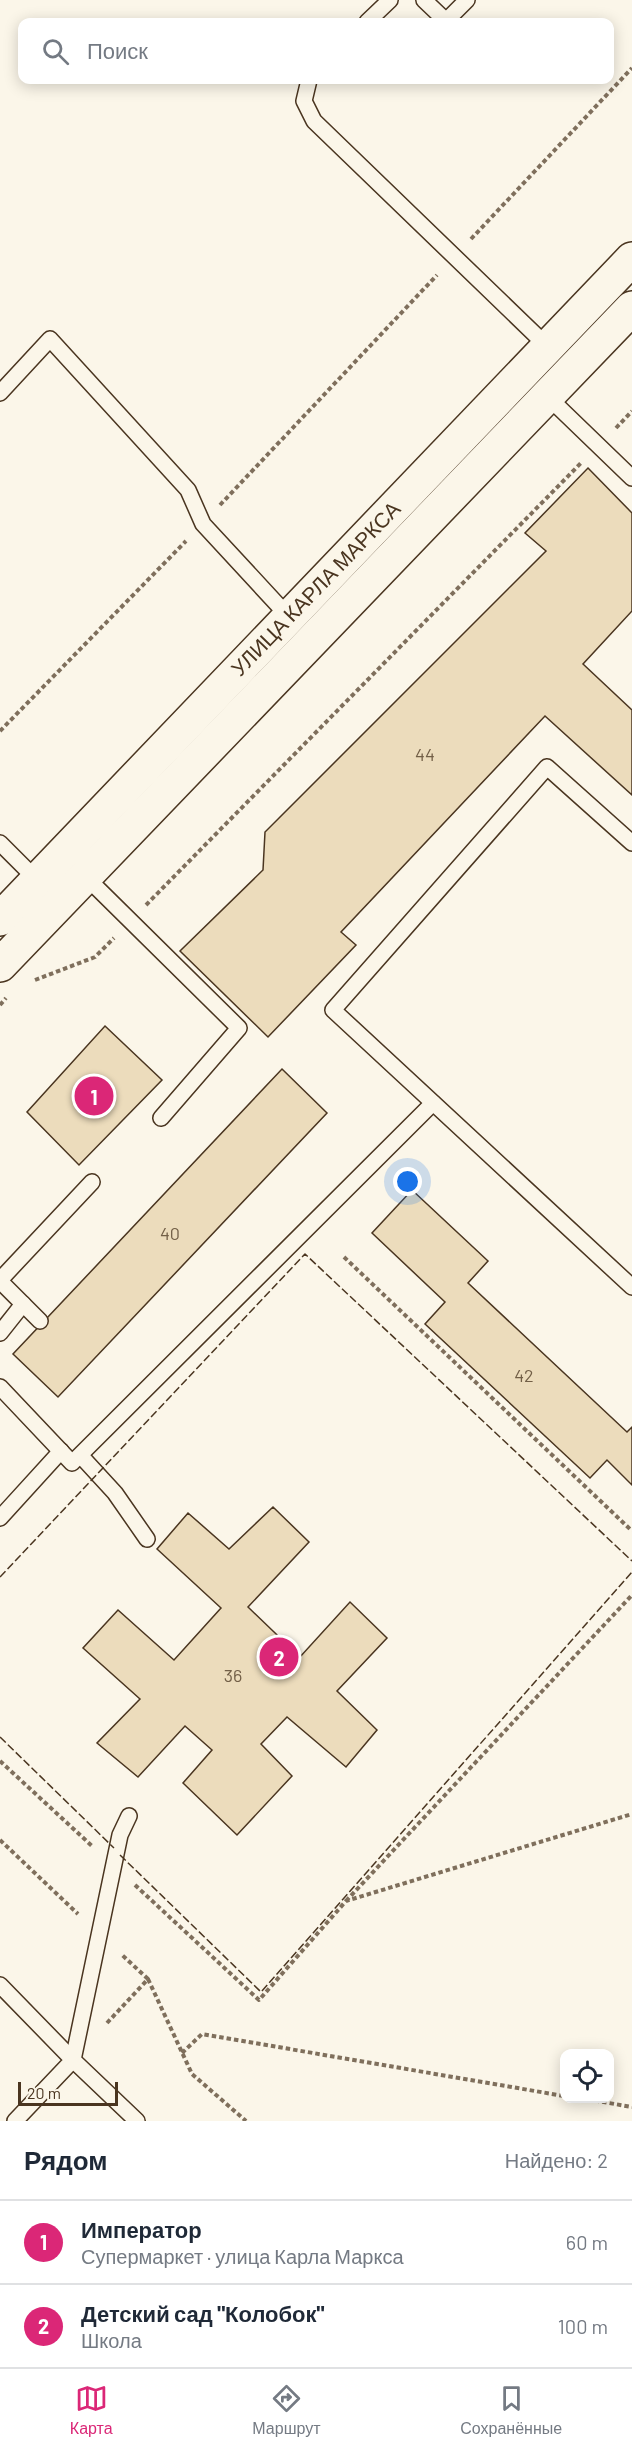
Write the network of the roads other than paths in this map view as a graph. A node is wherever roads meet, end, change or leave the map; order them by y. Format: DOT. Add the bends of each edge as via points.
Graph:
graph roads {
  1 [pos="390,0"];
  2 [pos="424,0"];
  3 [pos="466,0"];
  4 [pos="371,18"];
  5 [pos="443,18"];
  6 [pos="449,18"];
  7 [pos="308,84"];
  8 [pos="632,259"];
  9 [pos="632,308"];
  10 [pos="548,347"];
  11 [pos="0,393"];
  12 [pos="546,395"];
  13 [pos="632,478"];
  14 [pos="289,617"];
  15 [pos="0,843"];
  16 [pos="632,843"];
  17 [pos="85,876"];
  18 [pos="37,880"];
  19 [pos="0,919"];
  20 [pos="6,979"];
  21 [pos="433,1103"];
  22 [pos="161,1118"];
  23 [pos="92,1182"];
  24 [pos="0,1281"];
  25 [pos="632,1287"];
  26 [pos="24,1304"];
  27 [pos="40,1321"];
  28 [pos="0,1333"];
  29 [pos="0,1387"];
  30 [pos="61,1451"];
  31 [pos="81,1456"];
  32 [pos="0,1518"];
  33 [pos="147,1539"];
  34 [pos="129,1816"];
  35 [pos="0,1985"];
  36 [pos="73,2060"];
  37 [pos="15,2121"];
  38 [pos="137,2121"];
  1 -- 4 [label="lane"];
  2 -- 5 [label="lane"];
  3 -- 6 [label="lane"];
  7 -- 10 [label="lane" via="304,101 314,121"];
  8 -- 10 [label="street, УЛИЦА КАРЛА МАРКСА"];
  9 -- 12 [label="street, УЛИЦА КАРЛА МАРКСА"];
  10 -- 14 [label="street, УЛИЦА КАРЛА МАРКСА"];
  11 -- 14 [label="lane" via="50,339 188,490 203,524"];
  12 -- 13 [label="lane"];
  12 -- 17 [label="street, УЛИЦА КАРЛА МАРКСА"];
  14 -- 18 [label="street, УЛИЦА КАРЛА МАРКСА"];
  15 -- 18 [label="lane"];
  16 -- 21 [label="lane" via="547,766 333,1010"];
  17 -- 20 [label="street, УЛИЦА КАРЛА МАРКСА"];
  17 -- 22 [label="lane" via="239,1028"];
  18 -- 19 [label="street, УЛИЦА КАРЛА МАРКСА"];
  21 -- 25 [label="lane"];
  21 -- 31 [label="lane"];
  23 -- 24 [label="lane"];
  24 -- 26 [label="lane"];
  26 -- 27 [label="lane"];
  26 -- 28 [label="lane"];
  29 -- 30 [label="lane"];
  30 -- 31 [label="lane" via="72,1463"];
  30 -- 32 [label="lane"];
  31 -- 33 [label="lane" via="115,1492"];
  34 -- 36 [label="lane" via="113,1865"];
  35 -- 36 [label="lane"];
  36 -- 37 [label="lane"];
  36 -- 38 [label="lane"];
}
